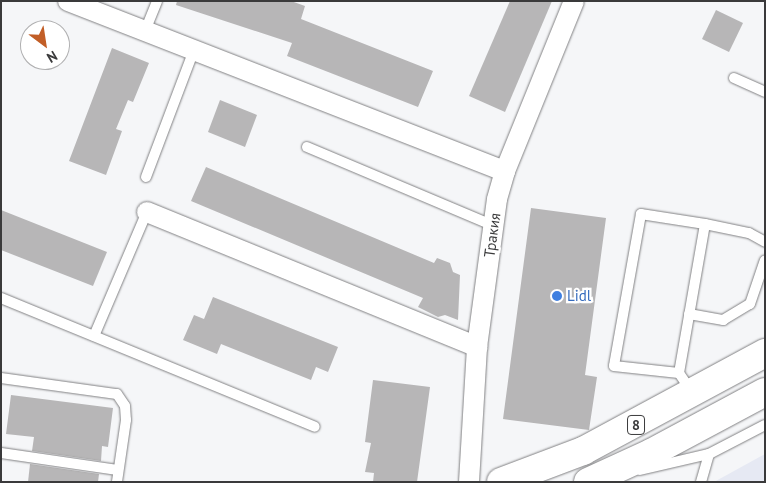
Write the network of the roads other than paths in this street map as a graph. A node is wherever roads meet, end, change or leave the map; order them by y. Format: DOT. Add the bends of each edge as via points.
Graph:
graph roads {
  1 [pos="68,1"];
  2 [pos="156,1"];
  3 [pos="574,1"];
  4 [pos="145,31"];
  5 [pos="194,50"];
  6 [pos="734,78"];
  7 [pos="765,92"];
  8 [pos="307,147"];
  9 [pos="505,171"];
  10 [pos="146,177"];
  11 [pos="147,212"];
  12 [pos="492,224"];
  13 [pos="704,224"];
  14 [pos="765,242"];
  15 [pos="765,260"];
  16 [pos="1,298"];
  17 [pos="689,314"];
  18 [pos="94,336"];
  19 [pos="477,347"];
  20 [pos="765,353"];
  21 [pos="1,378"];
  22 [pos="686,384"];
  23 [pos="765,392"];
  24 [pos="765,425"];
  25 [pos="315,427"];
  26 [pos="1,453"];
  27 [pos="709,454"];
  28 [pos="118,470"];
  29 [pos="594,481"];
  30 [pos="117,482"];
  31 [pos="469,482"];
  32 [pos="501,482"];
  33 [pos="701,482"];
  1 -- 4 [label="street"];
  2 -- 4 [label="lane"];
  3 -- 9 [label="street, Тракия"];
  4 -- 5 [label="street"];
  5 -- 9 [label="street"];
  5 -- 10 [label="lane"];
  6 -- 7 [label="lane"];
  8 -- 12 [label="lane"];
  9 -- 12 [label="street, Тракия"];
  11 -- 18 [label="lane"];
  11 -- 19 [label="street"];
  12 -- 19 [label="street, Тракия"];
  13 -- 14 [label="lane" via="749,233"];
  13 -- 17 [label="lane"];
  13 -- 22 [label="lane" via="641,214 614,366"];
  15 -- 17 [label="lane" via="750,304 722,320"];
  16 -- 18 [label="lane"];
  17 -- 22 [label="lane"];
  18 -- 25 [label="lane"];
  19 -- 31 [label="street, Тракия"];
  20 -- 22 [label="main road, 8"];
  21 -- 28 [label="lane" via="117,394 125,406 126,420"];
  22 -- 32 [label="main road, 8" via="583,451"];
  23 -- 29 [label="main road, 8"];
  24 -- 27 [label="lane"];
  26 -- 28 [label="lane"];
  27 -- 29 [label="lane"];
  27 -- 33 [label="lane"];
  28 -- 30 [label="lane"];
}
